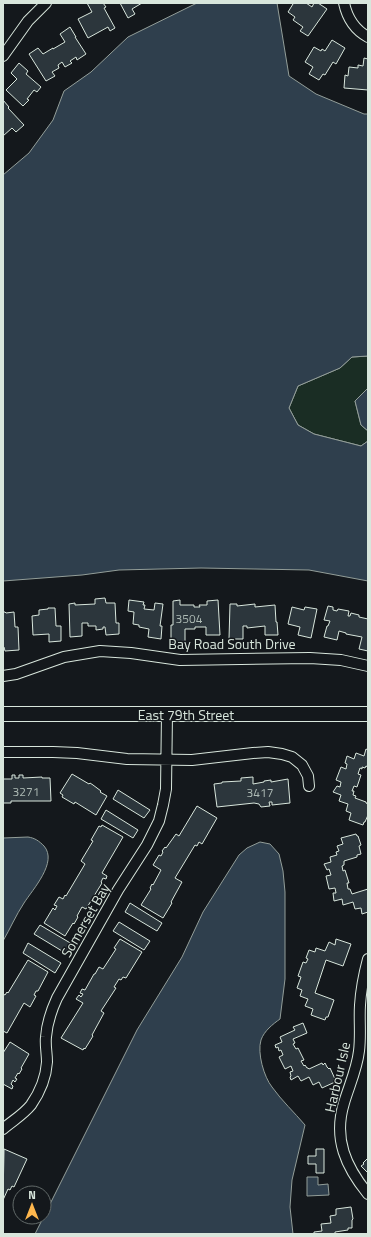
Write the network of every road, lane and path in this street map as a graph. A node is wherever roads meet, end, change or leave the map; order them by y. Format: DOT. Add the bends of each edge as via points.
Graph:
graph roads {
  1 [pos="46,3"];
  2 [pos="344,3"];
  3 [pos="368,36"];
  4 [pos="3,56"];
  5 [pos="368,666"];
  6 [pos="3,676"];
  7 [pos="3,714"];
  8 [pos="167,714"];
  9 [pos="368,714"];
  10 [pos="3,752"];
  11 [pos="166,760"];
  12 [pos="309,786"];
  13 [pos="368,959"];
  14 [pos="3,1129"];
  15 [pos="368,1194"];
  1 -- 4 [label="street" via="28,22"];
  2 -- 3 [label="street" via="353,24"];
  5 -- 6 [label="street, Bay Road South Drive" via="341,660 310,658 180,660 100,651 64,657"];
  7 -- 8 [label="street, East 79th Street"];
  8 -- 9 [label="street, East 79th Street"];
  8 -- 11 [label="street, Somerset Bay"];
  10 -- 11 [label="street" via="71,753"];
  11 -- 12 [label="street" via="192,760 268,752 282,754 302,765 308,776"];
  11 -- 14 [label="street, Somerset Bay" via="164,800 155,831 118,890 57,998 47,1027 46,1068 39,1091 27,1109"];
  13 -- 15 [label="street, Harbour Isle" via="361,994 356,1067 342,1111 340,1129 347,1163"];
}
